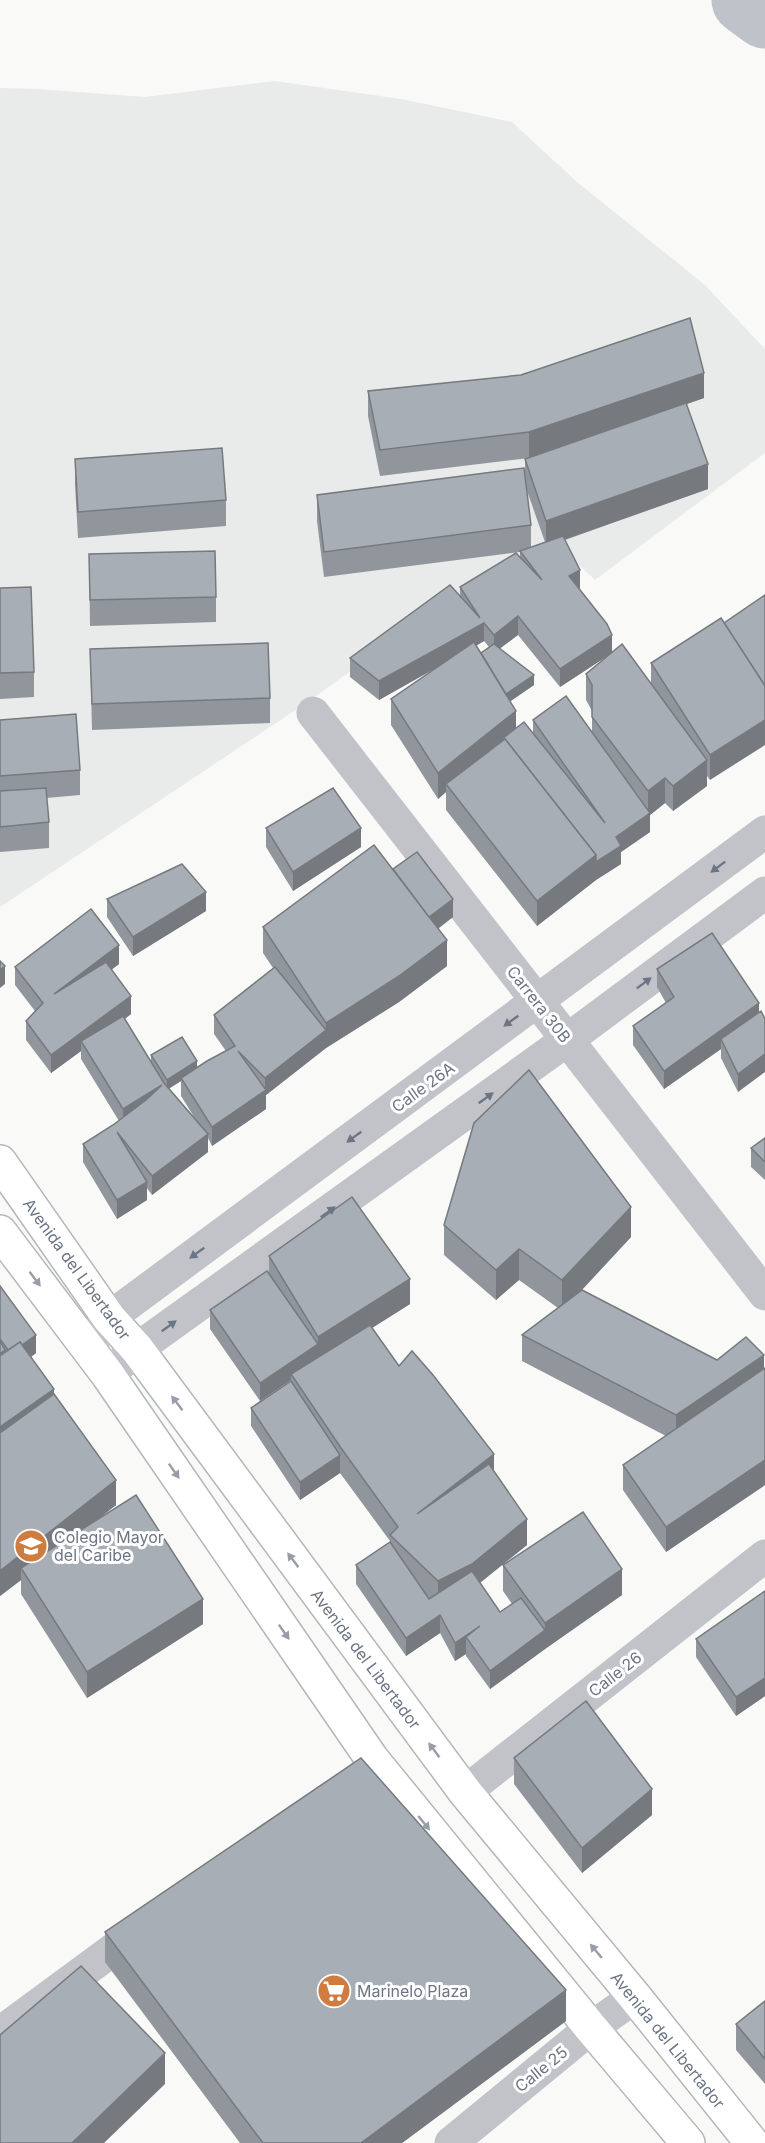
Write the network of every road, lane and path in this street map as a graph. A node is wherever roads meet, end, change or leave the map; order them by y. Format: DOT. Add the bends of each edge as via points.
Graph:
graph roads {
  1 [pos="313,713"];
  2 [pos="765,832"];
  3 [pos="765,893"];
  4 [pos="537,1002"];
  5 [pos="567,1040"];
  6 [pos="0,1161"];
  7 [pos="0,1232"];
  8 [pos="765,1294"];
  9 [pos="109,1318"];
  10 [pos="87,1347"];
  11 [pos="137,1349"];
  12 [pos="108,1376"];
  13 [pos="765,1556"];
  14 [pos="372,1759"];
  15 [pos="344,1780"];
  16 [pos="465,1792"];
  17 [pos="163,1913"];
  18 [pos="634,1997"];
  19 [pos="4,2023"];
  20 [pos="591,2028"];
  21 [pos="451,2143"];
  22 [pos="687,2143"];
  23 [pos="752,2143"];
  1 -- 4 [label="street, Carrera 30B"];
  2 -- 4 [label="street, Calle 26A, one-way"];
  5 -- 3 [label="street, one-way"];
  4 -- 5 [label="street, Carrera 30B"];
  4 -- 9 [label="street, Calle 26A, one-way"];
  5 -- 8 [label="street, Carrera 30B"];
  11 -- 5 [label="street, one-way"];
  6 -- 9 [label="main road, Avenida del Libertador"];
  7 -- 10 [label="main road, one-way"];
  9 -- 10 [label="street, Calle 26A"];
  9 -- 11 [label="main road, Avenida del Libertador"];
  10 -- 12 [label="main road"];
  11 -- 12 [label="street"];
  16 -- 11 [label="main road, Avenida del Libertador, one-way"];
  12 -- 14 [label="main road, one-way"];
  13 -- 16 [label="street, Calle 26"];
  14 -- 15 [label="street"];
  14 -- 20 [label="main road, one-way"];
  18 -- 16 [label="main road, Avenida del Libertador, one-way"];
  17 -- 19 [label="street"];
  18 -- 20 [label="street, Calle 25"];
  18 -- 23 [label="main road, Avenida del Libertador"];
  20 -- 21 [label="street, Calle 25"];
  20 -- 22 [label="main road"];
}
